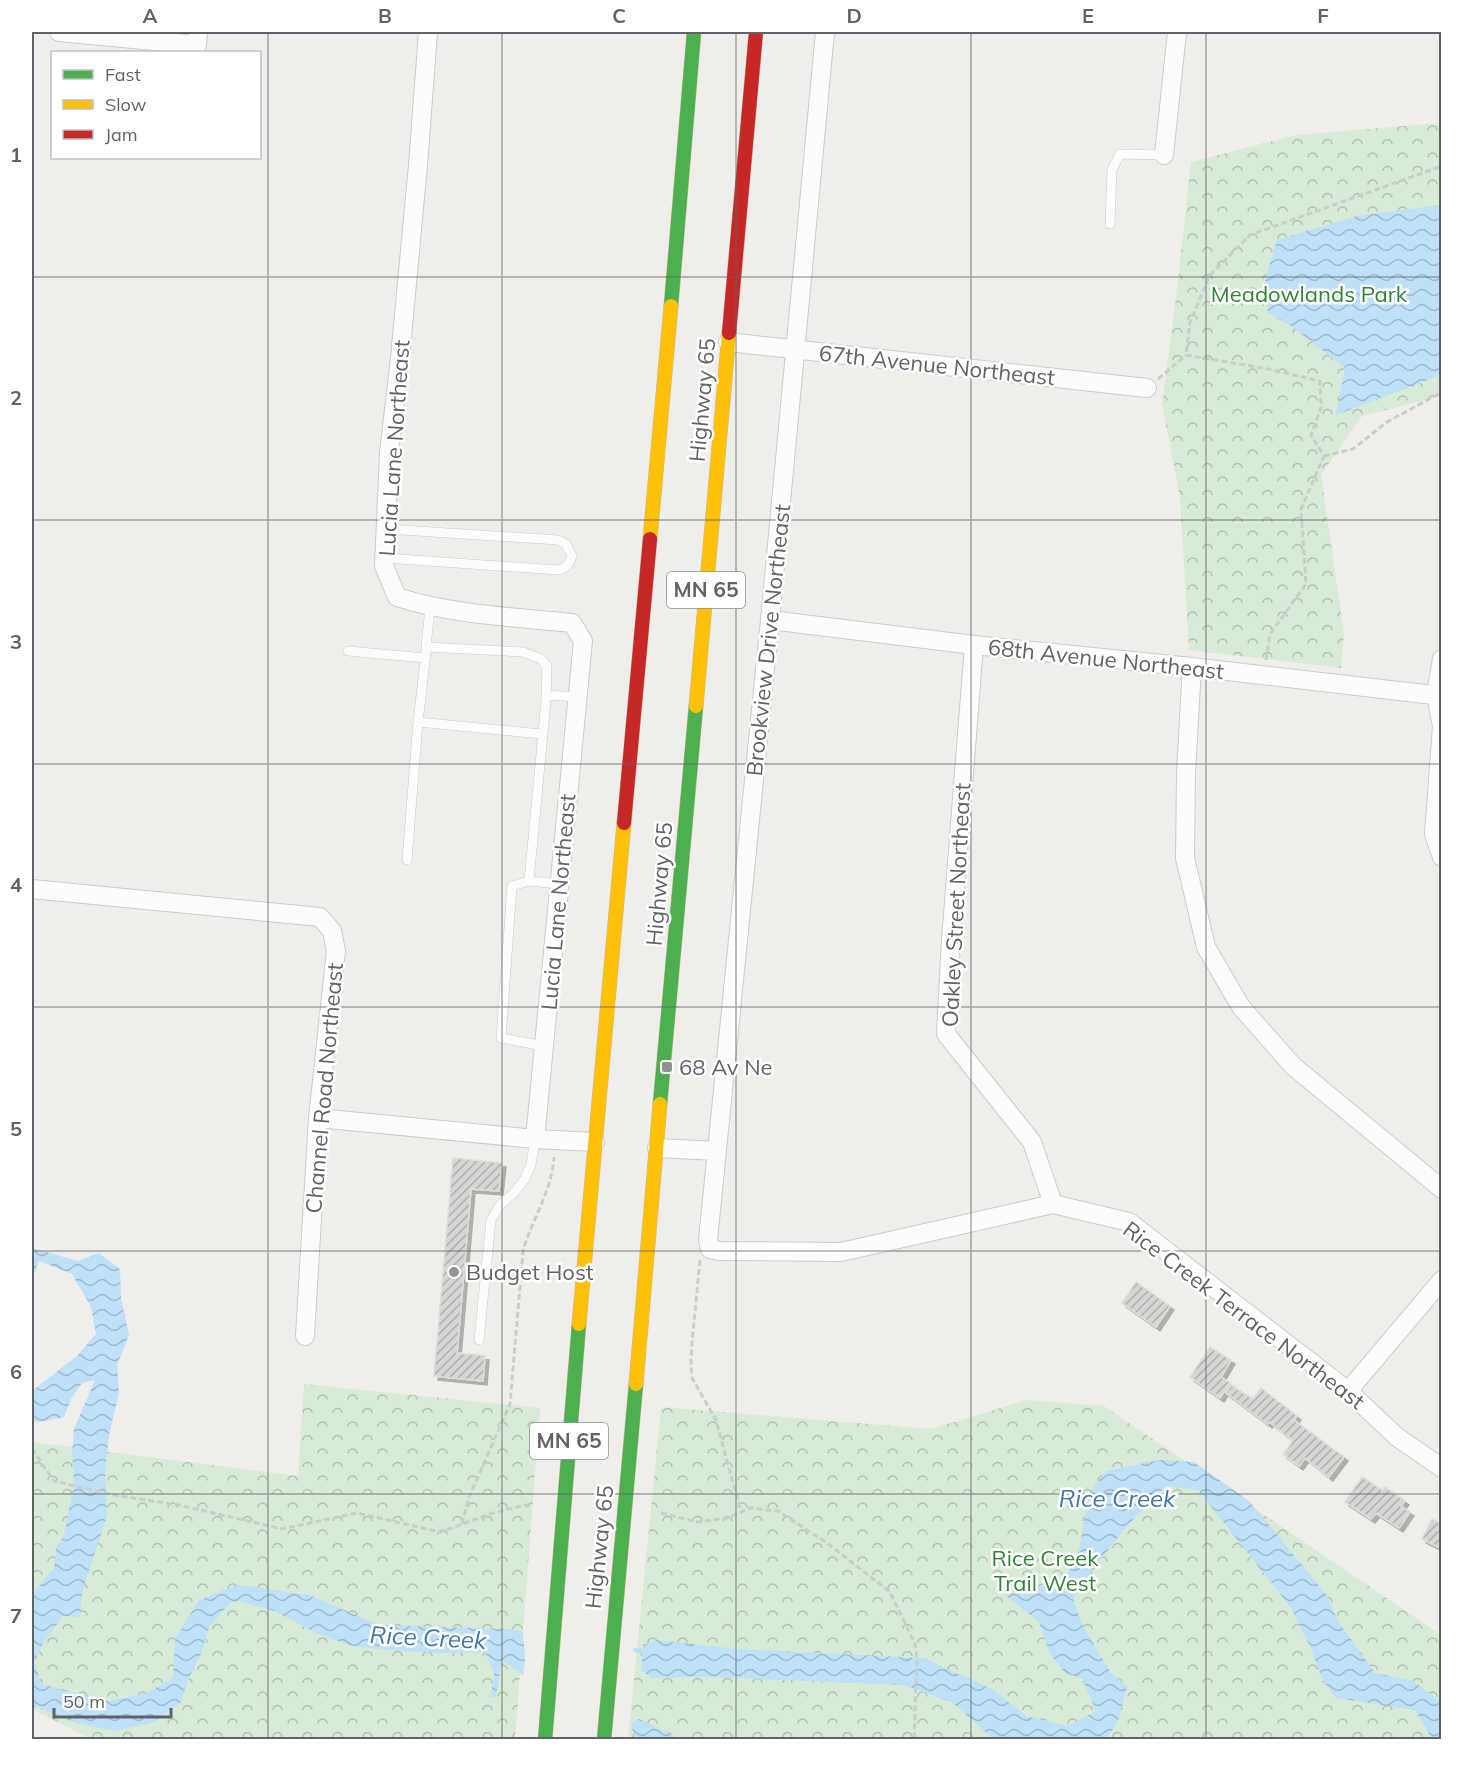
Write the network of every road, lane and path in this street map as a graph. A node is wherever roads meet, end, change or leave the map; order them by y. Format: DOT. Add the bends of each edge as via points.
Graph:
graph roads {
  1 [pos="59,32"];
  2 [pos="428,32"];
  3 [pos="694,32"];
  4 [pos="756,32"];
  5 [pos="825,32"];
  6 [pos="1177,32"];
  7 [pos="197,38"];
  8 [pos="1164,155"];
  9 [pos="1442,166"];
  10 [pos="1110,224"];
  11 [pos="728,342"];
  12 [pos="796,350"];
  13 [pos="1186,354"];
  14 [pos="1147,388"];
  15 [pos="1442,392"];
  16 [pos="1324,456"];
  17 [pos="386,529"];
  18 [pos="385,558"];
  19 [pos="430,607"];
  20 [pos="770,620"];
  21 [pos="974,645"];
  22 [pos="426,647"];
  23 [pos="348,651"];
  24 [pos="425,658"];
  25 [pos="1442,659"];
  26 [pos="1192,668"];
  27 [pos="1264,675"];
  28 [pos="546,695"];
  29 [pos="1439,696"];
  30 [pos="577,697"];
  31 [pos="418,722"];
  32 [pos="1442,726"];
  33 [pos="543,734"];
  34 [pos="1442,857"];
  35 [pos="407,860"];
  36 [pos="529,881"];
  37 [pos="560,884"];
  38 [pos="32,889"];
  39 [pos="544,1046"];
  40 [pos="318,1118"];
  41 [pos="535,1139"];
  42 [pos="554,1140"];
  43 [pos="595,1142"];
  44 [pos="657,1148"];
  45 [pos="717,1151"];
  46 [pos="1442,1189"];
  47 [pos="1053,1204"];
  48 [pos="710,1249"];
  49 [pos="1442,1280"];
  50 [pos="305,1336"];
  51 [pos="479,1340"];
  52 [pos="1348,1391"];
  53 [pos="32,1449"];
  54 [pos="1442,1468"];
  55 [pos="531,1504"];
  56 [pos="741,1512"];
  57 [pos="661,1513"];
  58 [pos="462,1524"];
  59 [pos="545,1740"];
  60 [pos="604,1740"];
  61 [pos="914,1740"];
  1 -- 7 [label="street"];
  2 -- 17 [label="street, Lucia Lane Northeast" via="389,453"];
  3 -- 43 [label="highway, Highway 65 / MN 65"];
  4 -- 11 [label="highway, Highway 65 / MN 65"];
  5 -- 12 [label="street, Brookview Drive Northeast"];
  6 -- 8 [label="street"];
  8 -- 10 [label="lane" via="1120,154 1112,170"];
  9 -- 13 [label="path" via="1250,235 1210,275 1190,322"];
  11 -- 12 [label="street, 67th Avenue Northeast"];
  11 -- 44 [label="highway, Highway 65 / MN 65"];
  12 -- 14 [label="street, 67th Avenue Northeast"];
  12 -- 20 [label="street, Brookview Drive Northeast"];
  13 -- 14 [label="path"];
  13 -- 16 [label="path" via="1320,381 1321,408 1311,435"];
  15 -- 16 [label="path" via="1387,422 1353,449"];
  16 -- 27 [label="path" via="1301,509 1306,584 1270,634"];
  17 -- 18 [label="street, Lucia Lane Northeast"];
  17 -- 18 [label="lane" via="558,540 566,544 572,556 569,564 558,570"];
  18 -- 19 [label="street, Lucia Lane Northeast" via="384,566 397,597"];
  19 -- 22 [label="lane"];
  19 -- 30 [label="street, Lucia Lane Northeast" via="572,623 583,641"];
  20 -- 21 [label="street, 68th Avenue Northeast"];
  20 -- 45 [label="street, Brookview Drive Northeast"];
  21 -- 26 [label="street, 68th Avenue Northeast"];
  21 -- 47 [label="street, Oakley Street Northeast" via="946,1034 1032,1142"];
  22 -- 24 [label="lane"];
  22 -- 28 [label="lane" via="523,652 541,659 547,666"];
  23 -- 24 [label="lane"];
  24 -- 31 [label="lane"];
  25 -- 29 [label="street"];
  26 -- 27 [label="street, 68th Avenue Northeast"];
  26 -- 46 [label="street" via="1185,858 1206,947 1241,1007 1293,1066"];
  27 -- 29 [label="street, 68th Avenue Northeast"];
  28 -- 30 [label="lane"];
  28 -- 33 [label="lane"];
  29 -- 32 [label="street"];
  30 -- 37 [label="street, Lucia Lane Northeast"];
  31 -- 33 [label="lane"];
  31 -- 35 [label="lane"];
  32 -- 34 [label="street" via="1434,834"];
  33 -- 36 [label="lane"];
  36 -- 37 [label="lane"];
  36 -- 39 [label="lane" via="512,886 501,1038"];
  37 -- 39 [label="street, Lucia Lane Northeast"];
  38 -- 40 [label="street, Channel Road Northeast" via="320,917 332,931 336,951"];
  39 -- 41 [label="street, Lucia Lane Northeast"];
  40 -- 41 [label="street"];
  40 -- 50 [label="street, Channel Road Northeast"];
  41 -- 42 [label="street"];
  41 -- 51 [label="lane" via="524,1180 491,1220"];
  42 -- 43 [label="street"];
  42 -- 58 [label="path" via="544,1201 524,1251 510,1404 469,1497"];
  43 -- 59 [label="highway, Highway 65 / MN 65"];
  44 -- 45 [label="street"];
  44 -- 60 [label="highway, Highway 65 / MN 65"];
  45 -- 48 [label="street, Brookview Drive Northeast"];
  47 -- 48 [label="street, Rice Creek Terrace Northeast" via="841,1252"];
  47 -- 52 [label="street, Rice Creek Terrace Northeast" via="1129,1222"];
  48 -- 56 [label="path" via="699,1265 692,1378 716,1420"];
  49 -- 52 [label="street"];
  52 -- 54 [label="street, Rice Creek Terrace Northeast" via="1397,1437"];
  53 -- 58 [label="path" via="54,1481 282,1529 357,1513 440,1532"];
  55 -- 58 [label="path"];
  56 -- 57 [label="path" via="698,1522"];
  56 -- 61 [label="path" via="750,1508 778,1511 890,1592 915,1644"];
}
